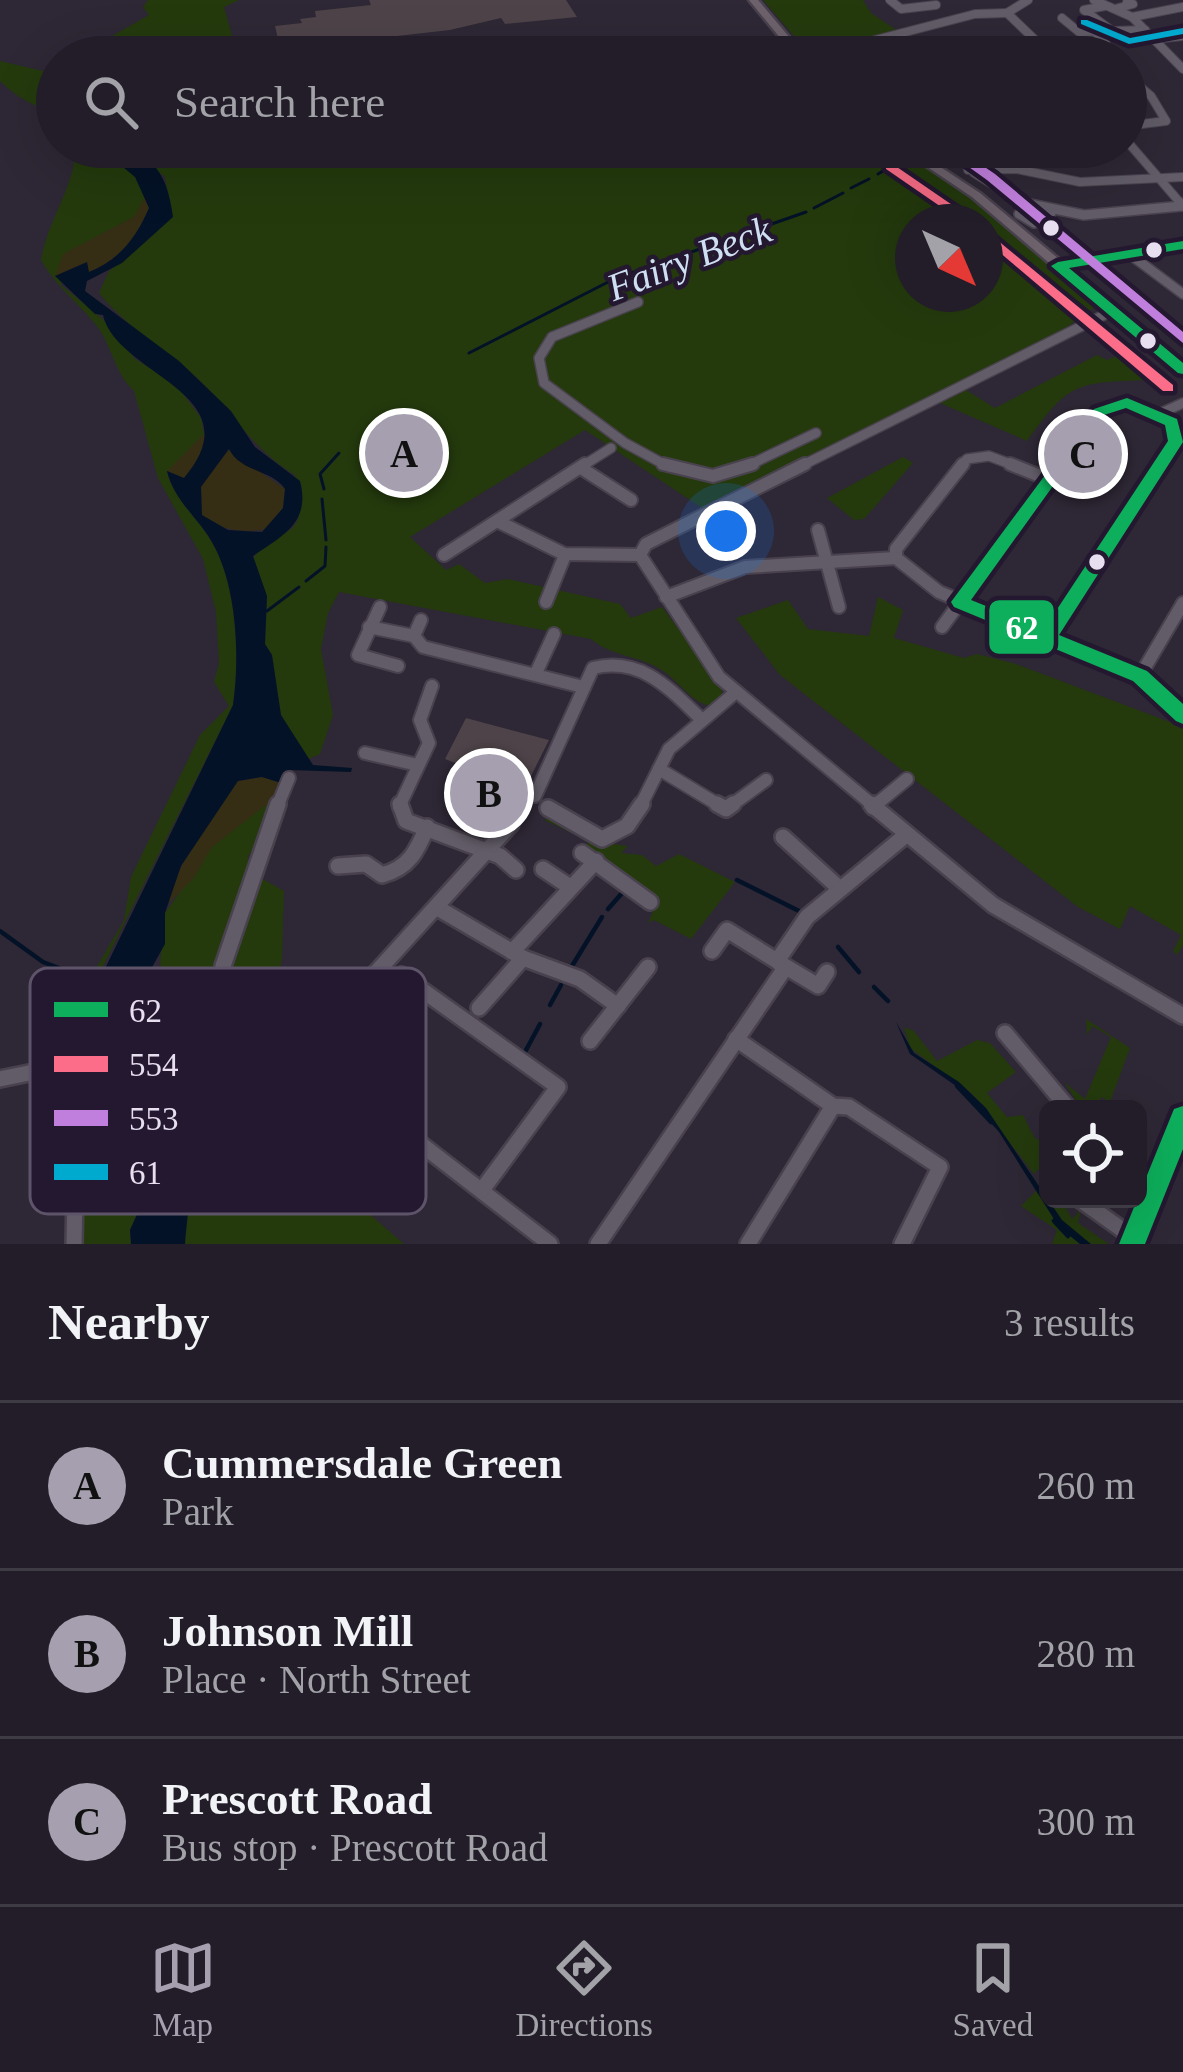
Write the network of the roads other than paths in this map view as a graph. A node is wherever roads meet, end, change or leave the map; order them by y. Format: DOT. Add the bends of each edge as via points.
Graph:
graph roads {
  1 [pos="753,0"];
  2 [pos="890,0"];
  3 [pos="1028,0"];
  4 [pos="1094,0"];
  5 [pos="1157,0"];
  6 [pos="932,2"];
  7 [pos="1127,2"];
  8 [pos="1110,7"];
  9 [pos="1180,8"];
  10 [pos="1007,13"];
  11 [pos="1132,17"];
  12 [pos="959,18"];
  13 [pos="1062,18"];
  14 [pos="1145,30"];
  15 [pos="1113,32"];
  16 [pos="1096,33"];
  17 [pos="783,36"];
  18 [pos="890,36"];
  19 [pos="1031,36"];
  20 [pos="1098,36"];
  21 [pos="1183,36"];
  22 [pos="1154,39"];
  23 [pos="1181,64"];
  24 [pos="1147,93"];
  25 [pos="1147,123"];
  26 [pos="935,168"];
  27 [pos="1147,168"];
  28 [pos="968,170"];
  29 [pos="1183,177"];
  30 [pos="1155,178"];
  31 [pos="1182,206"];
  32 [pos="1183,245"];
  33 [pos="1128,253"];
  34 [pos="1058,266"];
  35 [pos="1183,294"];
  36 [pos="638,302"];
  37 [pos="1108,313"];
  38 [pos="1183,370"];
  39 [pos="1183,403"];
  40 [pos="1161,413"];
  41 [pos="816,433"];
  42 [pos="611,448"];
  43 [pos="581,468"];
  44 [pos="1050,480"];
  45 [pos="631,500"];
  46 [pos="496,521"];
  47 [pos="818,530"];
  48 [pos="444,555"];
  49 [pos="566,555"];
  50 [pos="640,555"];
  51 [pos="896,558"];
  52 [pos="828,564"];
  53 [pos="666,597"];
  54 [pos="546,602"];
  55 [pos="961,602"];
  56 [pos="1183,603"];
  57 [pos="838,607"];
  58 [pos="380,608"];
  59 [pos="422,620"];
  60 [pos="369,627"];
  61 [pos="942,628"];
  62 [pos="1168,630"];
  63 [pos="554,634"];
  64 [pos="414,636"];
  65 [pos="1183,636"];
  66 [pos="1047,639"];
  67 [pos="398,666"];
  68 [pos="536,673"];
  69 [pos="1140,676"];
  70 [pos="432,686"];
  71 [pos="583,687"];
  72 [pos="736,692"];
  73 [pos="1183,716"];
  74 [pos="702,720"];
  75 [pos="365,752"];
  76 [pos="418,765"];
  77 [pos="659,770"];
  78 [pos="289,778"];
  79 [pos="908,779"];
  80 [pos="766,780"];
  81 [pos="535,796"];
  82 [pos="873,807"];
  83 [pos="548,808"];
  84 [pos="511,824"];
  85 [pos="428,827"];
  86 [pos="906,835"];
  87 [pos="783,837"];
  88 [pos="481,852"];
  89 [pos="338,866"];
  90 [pos="543,869"];
  91 [pos="516,870"];
  92 [pos="570,886"];
  93 [pos="840,889"];
  94 [pos="650,902"];
  95 [pos="436,907"];
  96 [pos="712,951"];
  97 [pos="518,955"];
  98 [pos="780,966"];
  99 [pos="222,968"];
  100 [pos="380,968"];
  101 [pos="648,968"];
  102 [pos="827,972"];
  103 [pos="426,993"];
  104 [pos="618,1006"];
  105 [pos="479,1008"];
  106 [pos="1183,1016"];
  107 [pos="1005,1033"];
  108 [pos="736,1039"];
  109 [pos="590,1041"];
  110 [pos="30,1073"];
  111 [pos="0,1079"];
  112 [pos="1061,1100"];
  113 [pos="833,1106"];
  114 [pos="1183,1118"];
  115 [pos="426,1147"];
  116 [pos="1178,1148"];
  117 [pos="482,1190"];
  118 [pos="1091,1208"];
  119 [pos="75,1214"];
  120 [pos="1133,1241"];
  121 [pos="74,1244"];
  122 [pos="550,1244"];
  123 [pos="598,1244"];
  124 [pos="748,1244"];
  125 [pos="902,1244"];
  1 -- 17 [label="main road"];
  2 -- 6 [label="street" via="901,9"];
  3 -- 10 [label="street"];
  4 -- 8 [label="street"];
  5 -- 9 [label="street"];
  6 -- 12 [label="street"];
  7 -- 8 [label="street" via="1133,4"];
  8 -- 11 [label="street"];
  8 -- 15 [label="street" via="1084,10"];
  9 -- 11 [label="street"];
  10 -- 12 [label="street"];
  10 -- 19 [label="street"];
  11 -- 14 [label="street"];
  12 -- 18 [label="street"];
  13 -- 16 [label="street"];
  14 -- 15 [label="street"];
  14 -- 22 [label="street"];
  15 -- 16 [label="street"];
  16 -- 20 [label="street"];
  21 -- 22 [label="street"];
  22 -- 23 [label="street"];
  24 -- 25 [label="street" via="1166,121"];
  26 -- 34 [label="main road"];
  27 -- 30 [label="street"];
  28 -- 30 [label="street" via="1016,169 1080,182"];
  28 -- 31 [label="street" via="1026,206 1019,214 1034,223 1051,213"];
  29 -- 30 [label="street"];
  30 -- 31 [label="street"];
  32 -- 33 [label="street"];
  33 -- 34 [label="street"];
  33 -- 35 [label="street"];
  34 -- 37 [label="main road"];
  36 -- 41 [label="street" via="552,338 539,358 544,383 658,462 693,476 736,470"];
  37 -- 38 [label="main road"];
  37 -- 50 [label="street" via="646,544"];
  39 -- 40 [label="street"];
  40 -- 44 [label="street" via="1130,403 1103,408"];
  40 -- 66 [label="street" via="1177,429 1176,441"];
  42 -- 43 [label="street"];
  43 -- 45 [label="street"];
  43 -- 46 [label="street"];
  44 -- 51 [label="street" via="988,456 967,459"];
  44 -- 55 [label="street"];
  46 -- 48 [label="street"];
  46 -- 49 [label="street" via="531,546"];
  47 -- 52 [label="street"];
  49 -- 50 [label="street"];
  49 -- 54 [label="street"];
  50 -- 53 [label="street"];
  51 -- 52 [label="street"];
  51 -- 55 [label="street" via="916,579"];
  52 -- 53 [label="street" via="745,567"];
  52 -- 57 [label="street"];
  53 -- 72 [label="street"];
  55 -- 61 [label="street"];
  55 -- 66 [label="street"];
  56 -- 62 [label="street"];
  58 -- 60 [label="street"];
  59 -- 64 [label="street"];
  60 -- 64 [label="street"];
  60 -- 67 [label="street" via="358,655"];
  62 -- 65 [label="street"];
  62 -- 69 [label="street"];
  63 -- 68 [label="street"];
  64 -- 68 [label="street" via="423,647"];
  66 -- 69 [label="street"];
  68 -- 71 [label="street"];
  69 -- 73 [label="street"];
  70 -- 76 [label="street" via="420,719 429,742"];
  71 -- 74 [label="street" via="607,662 637,667"];
  71 -- 81 [label="street"];
  72 -- 74 [label="street"];
  72 -- 82 [label="street"];
  74 -- 77 [label="street" via="668,750"];
  75 -- 76 [label="street"];
  76 -- 85 [label="street" via="399,806 406,820"];
  77 -- 80 [label="street" via="726,809"];
  77 -- 83 [label="street" via="643,806 608,839"];
  78 -- 99 [label="street"];
  79 -- 82 [label="street"];
  82 -- 86 [label="street"];
  84 -- 88 [label="street"];
  85 -- 88 [label="street"];
  85 -- 89 [label="street" via="401,872"];
  86 -- 93 [label="street"];
  86 -- 106 [label="street" via="993,905"];
  87 -- 93 [label="street"];
  88 -- 91 [label="street"];
  88 -- 95 [label="street"];
  90 -- 92 [label="street"];
  92 -- 94 [label="street" via="589,857"];
  92 -- 97 [label="street"];
  93 -- 98 [label="street" via="807,917"];
  95 -- 97 [label="street"];
  95 -- 100 [label="street"];
  96 -- 98 [label="street" via="727,930"];
  97 -- 104 [label="street" via="580,979"];
  97 -- 105 [label="street"];
  98 -- 102 [label="street" via="818,986"];
  98 -- 108 [label="street"];
  101 -- 104 [label="street"];
  103 -- 117 [label="street" via="558,1088"];
  104 -- 109 [label="street"];
  107 -- 112 [label="street"];
  108 -- 113 [label="street"];
  108 -- 123 [label="street"];
  110 -- 111 [label="street"];
  113 -- 124 [label="street"];
  113 -- 125 [label="street" via="849,1107 940,1166"];
  114 -- 116 [label="street"];
  115 -- 117 [label="street"];
  116 -- 120 [label="street"];
  117 -- 122 [label="street"];
  118 -- 120 [label="street"];
  119 -- 121 [label="street"];
}
